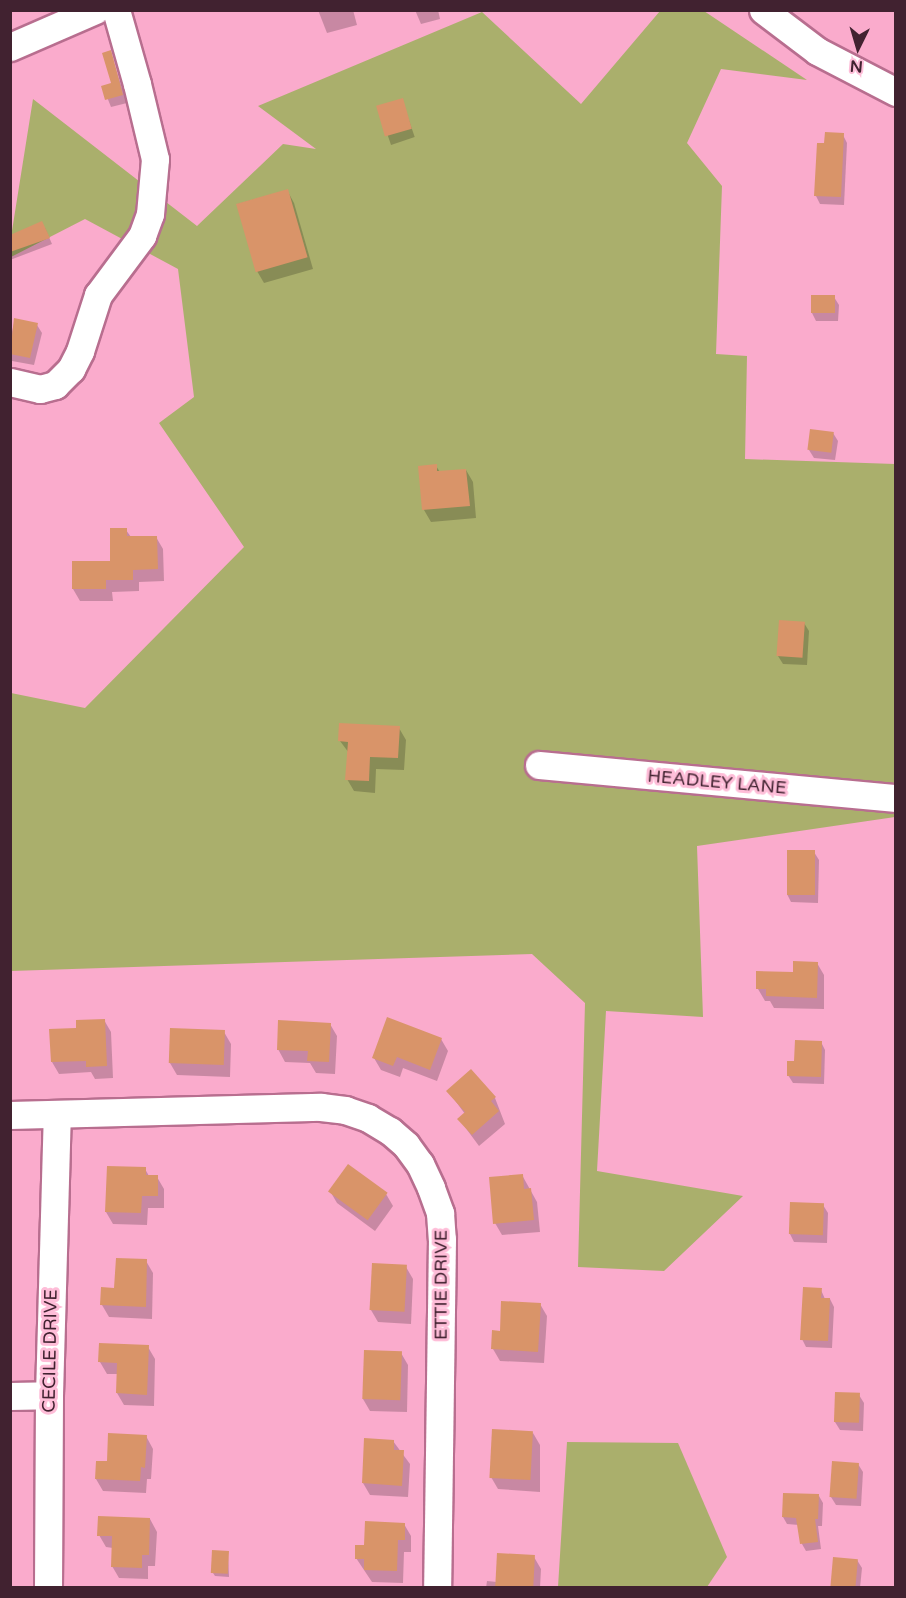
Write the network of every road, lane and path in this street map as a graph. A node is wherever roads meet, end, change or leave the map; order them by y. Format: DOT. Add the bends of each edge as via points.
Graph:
graph roads {
  1 [pos="94,10"];
  2 [pos="116,10"];
  3 [pos="763,10"];
  4 [pos="794,20"];
  5 [pos="10,48"];
  6 [pos="896,92"];
  7 [pos="10,382"];
  8 [pos="539,765"];
  9 [pos="896,798"];
  10 [pos="57,1114"];
  11 [pos="10,1115"];
  12 [pos="49,1395"];
  13 [pos="10,1396"];
  14 [pos="48,1587"];
  15 [pos="436,1587"];
  1 -- 5 [label="street"];
  2 -- 7 [label="street" via="155,159 150,214 142,236 98,295 71,369 55,385 40,389"];
  3 -- 4 [label="street"];
  4 -- 6 [label="street" via="817,51"];
  8 -- 9 [label="street, HEADLEY LANE"];
  10 -- 11 [label="street, ETTIE DRIVE"];
  10 -- 12 [label="street, CECILE DRIVE"];
  10 -- 15 [label="street, ETTIE DRIVE" via="321,1107 368,1118 406,1145 431,1188 440,1213 442,1239"];
  12 -- 13 [label="street"];
  12 -- 14 [label="street, CECILE DRIVE"];
}
